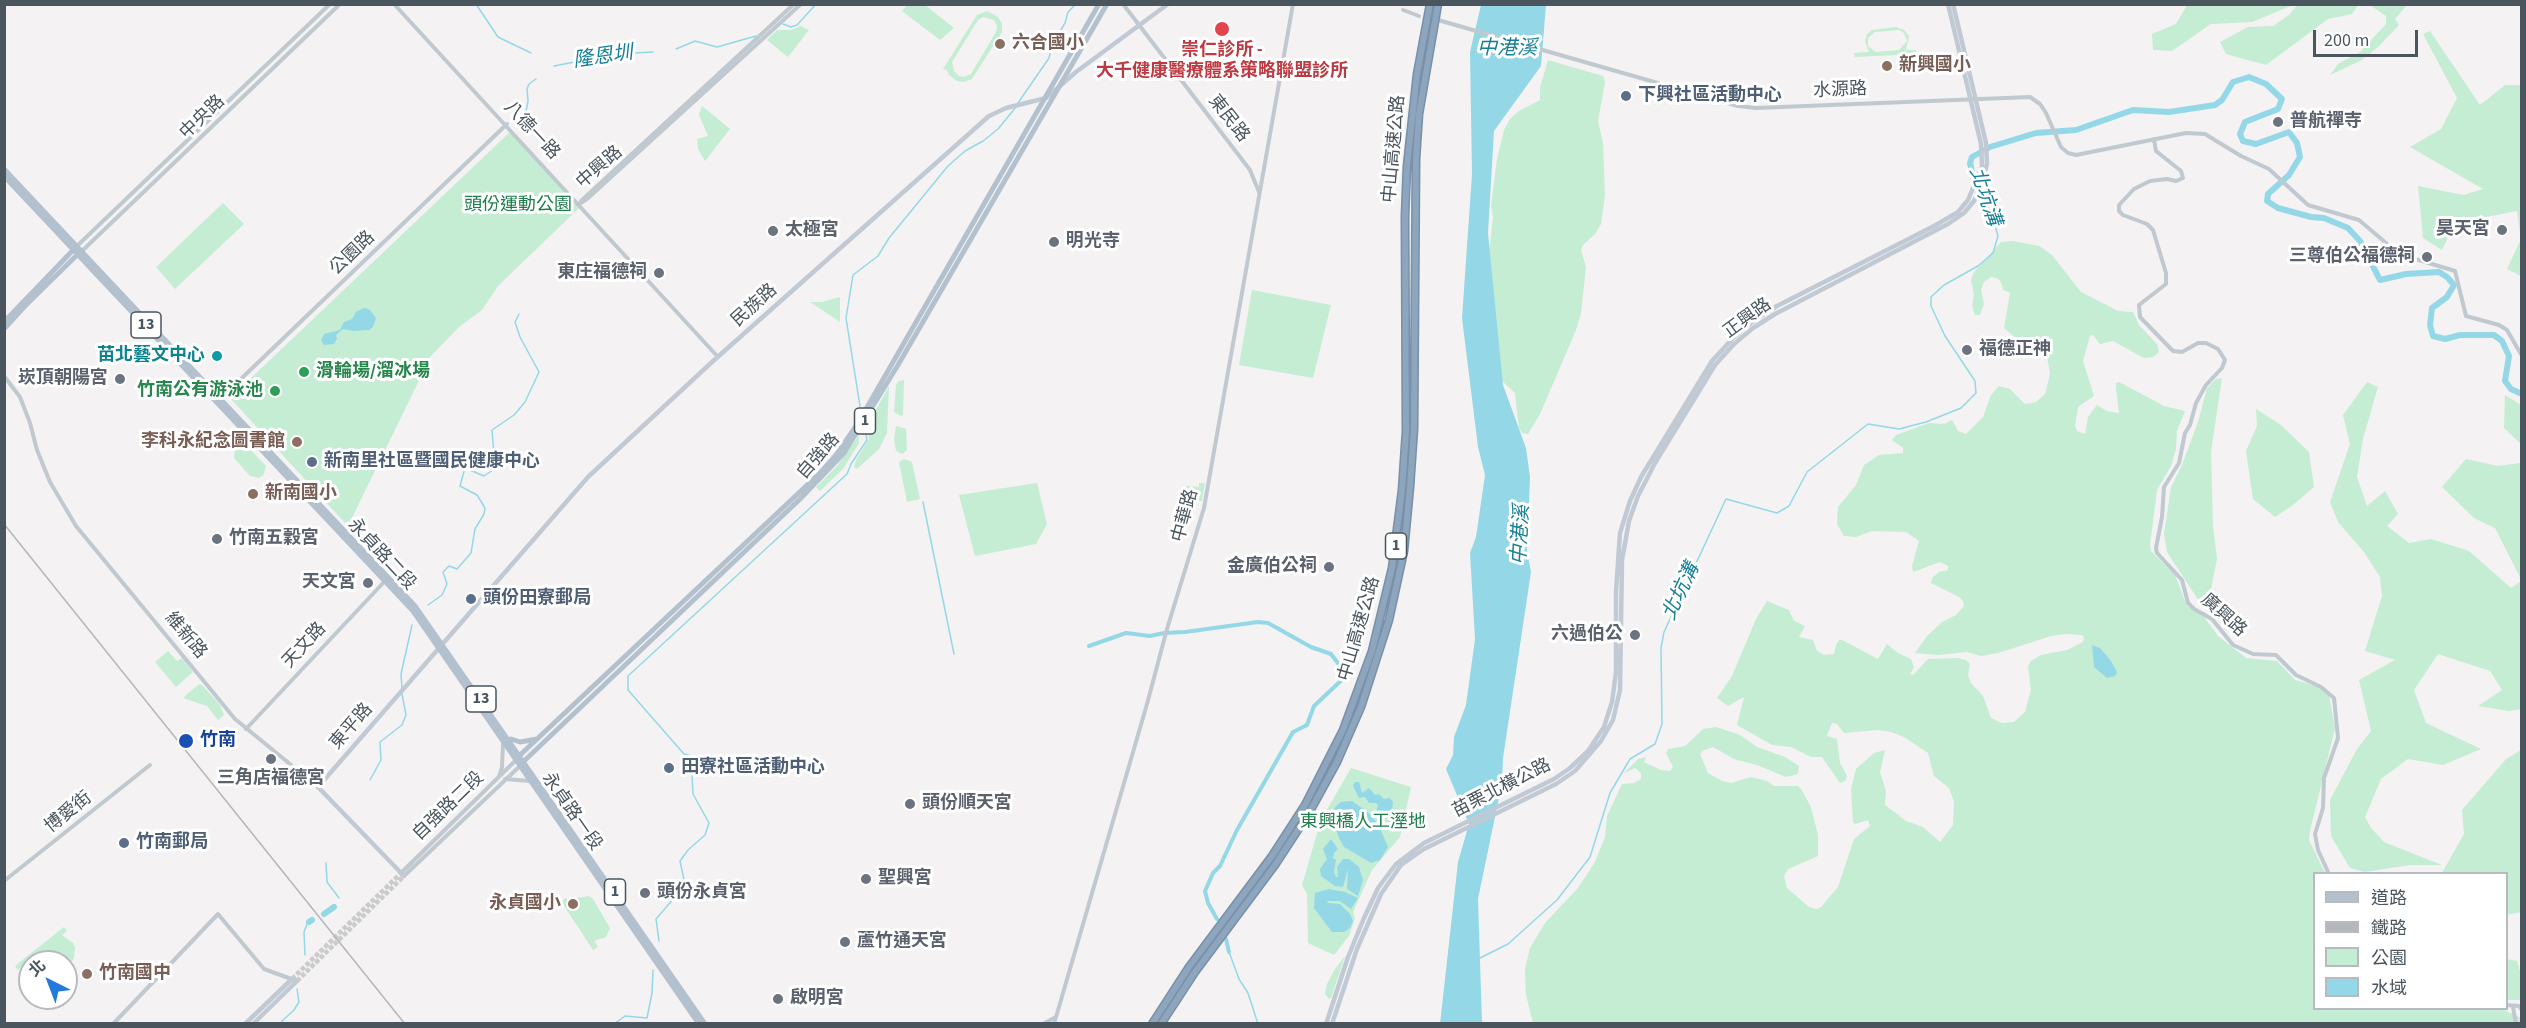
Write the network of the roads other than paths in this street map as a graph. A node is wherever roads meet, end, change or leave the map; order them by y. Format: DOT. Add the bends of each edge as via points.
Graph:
graph roads {
  1 [pos="330,4"];
  2 [pos="340,4"];
  3 [pos="394,4"];
  4 [pos="794,4"];
  5 [pos="801,4"];
  6 [pos="1099,4"];
  7 [pos="1107,4"];
  8 [pos="1123,4"];
  9 [pos="1168,4"];
  10 [pos="1293,4"];
  11 [pos="1430,4"];
  12 [pos="1438,4"];
  13 [pos="1948,4"];
  14 [pos="1953,4"];
  15 [pos="1403,10"];
  16 [pos="1419,16"];
  17 [pos="1438,20"];
  18 [pos="1139,26"];
  19 [pos="1060,85"];
  20 [pos="1046,98"];
  21 [pos="1977,99"];
  22 [pos="1971,100"];
  23 [pos="507,124"];
  24 [pos="2154,139"];
  25 [pos="1984,145"];
  26 [pos="1984,154"];
  27 [pos="4,169"];
  28 [pos="4,176"];
  29 [pos="1260,196"];
  30 [pos="579,204"];
  31 [pos="988,205"];
  32 [pos="78,249"];
  33 [pos="62,265"];
  34 [pos="4,322"];
  35 [pos="4,329"];
  36 [pos="911,337"];
  37 [pos="2522,356"];
  38 [pos="718,357"];
  39 [pos="4,376"];
  40 [pos="219,400"];
  41 [pos="388,580"];
  42 [pos="440,646"];
  43 [pos="404,689"];
  44 [pos="1604,727"];
  45 [pos="246,729"];
  46 [pos="505,738"];
  47 [pos="538,739"];
  48 [pos="1601,741"];
  49 [pos="520,760"];
  50 [pos="150,765"];
  51 [pos="499,778"];
  52 [pos="504,779"];
  53 [pos="532,782"];
  54 [pos="318,787"];
  55 [pos="594,867"];
  56 [pos="2329,872"];
  57 [pos="402,875"];
  58 [pos="4,881"];
  59 [pos="1385,882"];
  60 [pos="295,980"];
  61 [pos="2508,1006"];
  62 [pos="2513,1008"];
  63 [pos="2522,1010"];
  64 [pos="1054,1021"];
  65 [pos="113,1023"];
  66 [pos="245,1023"];
  67 [pos="254,1023"];
  68 [pos="699,1023"];
  69 [pos="705,1023"];
  70 [pos="1042,1023"];
  71 [pos="1152,1023"];
  72 [pos="1161,1023"];
  73 [pos="1326,1023"];
  74 [pos="1332,1023"];
  75 [pos="2516,1023"];
  1 -- 32 [label="street, 中央路"];
  2 -- 32 [label="street, 中央路"];
  3 -- 23 [label="street, 八德一路"];
  4 -- 30 [label="street, 中興路"];
  5 -- 30 [label="street, 中興路"];
  6 -- 20 [label="main road, 自強路 / 1"];
  7 -- 19 [label="main road, 自強路 / 1"];
  8 -- 18 [label="street, 東民路"];
  9 -- 18 [label="main road, 民族路"];
  10 -- 29 [label="street, 中華路"];
  11 -- 71 [label="highway, 中山高速公路 / 1, bridge" via="1417,74 1407,176 1406,431 1402,490 1392,568 1375,639 1346,721 1305,805"];
  12 -- 72 [label="highway, 中山高速公路 / 1, bridge" via="1419,114 1416,159 1410,487 1404,551 1389,620 1361,707 1309,813"];
  13 -- 22 [label="main road, 正興路"];
  14 -- 21 [label="main road, 正興路"];
  15 -- 16 [label="street"];
  17 -- 22 [label="street, 水源路" via="1722,102 1756,108"];
  18 -- 19 [label="main road, 民族路"];
  18 -- 29 [label="street, 東民路" via="1250,170"];
  19 -- 20 [label="main road, 民族路"];
  19 -- 31 [label="main road, 自強路 / 1"];
  20 -- 31 [label="main road, 自強路 / 1"];
  20 -- 38 [label="main road, 民族路" via="989,116"];
  21 -- 22 [label="street, 水源路"];
  21 -- 24 [label="street, 水源路" via="2030,97 2040,104 2064,150 2076,155"];
  21 -- 25 [label="main road, 正興路"];
  22 -- 25 [label="main road, 正興路"];
  23 -- 30 [label="street, 八德一路"];
  23 -- 40 [label="street, 公園路"];
  24 -- 37 [label="street" via="2205,134 2260,164 2308,205 2359,220 2399,254 2455,271 2466,316 2507,330"];
  24 -- 56 [label="street, 廣興路" via="2157,151 2181,171 2183,178 2150,181 2134,189 2119,206 2123,215 2151,226 2163,260 2166,284 2142,301 2140,317 2169,349 2182,351 2206,343 2218,349 2225,360 2196,403 2179,463 2164,487 2157,553 2182,580 2188,603 2212,619 2233,645 2253,654 2276,655 2296,675 2334,698 2338,738 2325,778 2323,808 2315,834"];
  25 -- 26 [label="main road, 正興路"];
  26 -- 44 [label="main road, 正興路" via="1974,187 1958,212 1777,306 1740,332 1712,361 1641,477 1620,533 1616,672"];
  26 -- 48 [label="main road, 正興路" via="1982,183 1964,213 1775,314 1734,344 1715,365 1655,464 1629,521 1622,560 1620,690"];
  27 -- 32 [label="main road, 13"];
  28 -- 32 [label="main road, 13"];
  29 -- 64 [label="street, 中華路" via="1204,508"];
  30 -- 38 [label="street, 八德一路"];
  31 -- 36 [label="main road, 自強路 / 1"];
  32 -- 33 [label="main road"];
  32 -- 40 [label="main road, 永貞路二段 / 13"];
  33 -- 34 [label="main road"];
  33 -- 35 [label="main road"];
  36 -- 47 [label="main road, 自強路 / 1" via="848,439 821,472"];
  36 -- 49 [label="main road, 自強路 / 1" via="857,435 833,466"];
  38 -- 42 [label="main road, 民族路" via="588,477"];
  39 -- 45 [label="street, 維新路" via="20,397 50,482 73,521"];
  40 -- 41 [label="main road, 永貞路二段 / 13"];
  41 -- 42 [label="main road, 永貞路二段 / 13" via="416,606"];
  41 -- 45 [label="street, 天文路"];
  42 -- 43 [label="main road, 民族路"];
  42 -- 46 [label="main road, 永貞路一段 / 13"];
  43 -- 54 [label="main road, 東平路"];
  44 -- 59 [label="main road, 苗栗北橫公路" via="1588,751 1570,768 1409,852"];
  45 -- 54 [label="street, 維新路"];
  46 -- 47 [label="main road" via="519,742"];
  46 -- 49 [label="main road, 永貞路一段 / 13"];
  46 -- 51 [label="street"];
  47 -- 49 [label="main road, 自強路 / 1"];
  48 -- 59 [label="main road, 苗栗北橫公路" via="1575,771 1556,784 1424,849"];
  49 -- 51 [label="street, 自強路二段"];
  49 -- 52 [label="street, 自強路二段"];
  49 -- 53 [label="main road, 永貞路一段 / 1"];
  49 -- 55 [label="main road, 永貞路一段 / 1"];
  50 -- 58 [label="street, 博愛街"];
  51 -- 57 [label="street, 自強路二段"];
  52 -- 53 [label="street"];
  52 -- 57 [label="street, 自強路二段"];
  53 -- 55 [label="main road, 永貞路一段 / 1"];
  54 -- 57 [label="main road, 維新路"];
  55 -- 68 [label="main road, 永貞路一段 / 1"];
  55 -- 69 [label="main road, 永貞路一段 / 1"];
  59 -- 73 [label="main road, 苗栗北橫公路" via="1348,957"];
  59 -- 74 [label="main road, 苗栗北橫公路"];
  60 -- 65 [label="street" via="264,969 218,914"];
  60 -- 66 [label="main road"];
  60 -- 67 [label="main road"];
  61 -- 62 [label="street"];
  62 -- 63 [label="street" via="2519,1006"];
  62 -- 75 [label="street"];
  64 -- 70 [label="street"];
}
